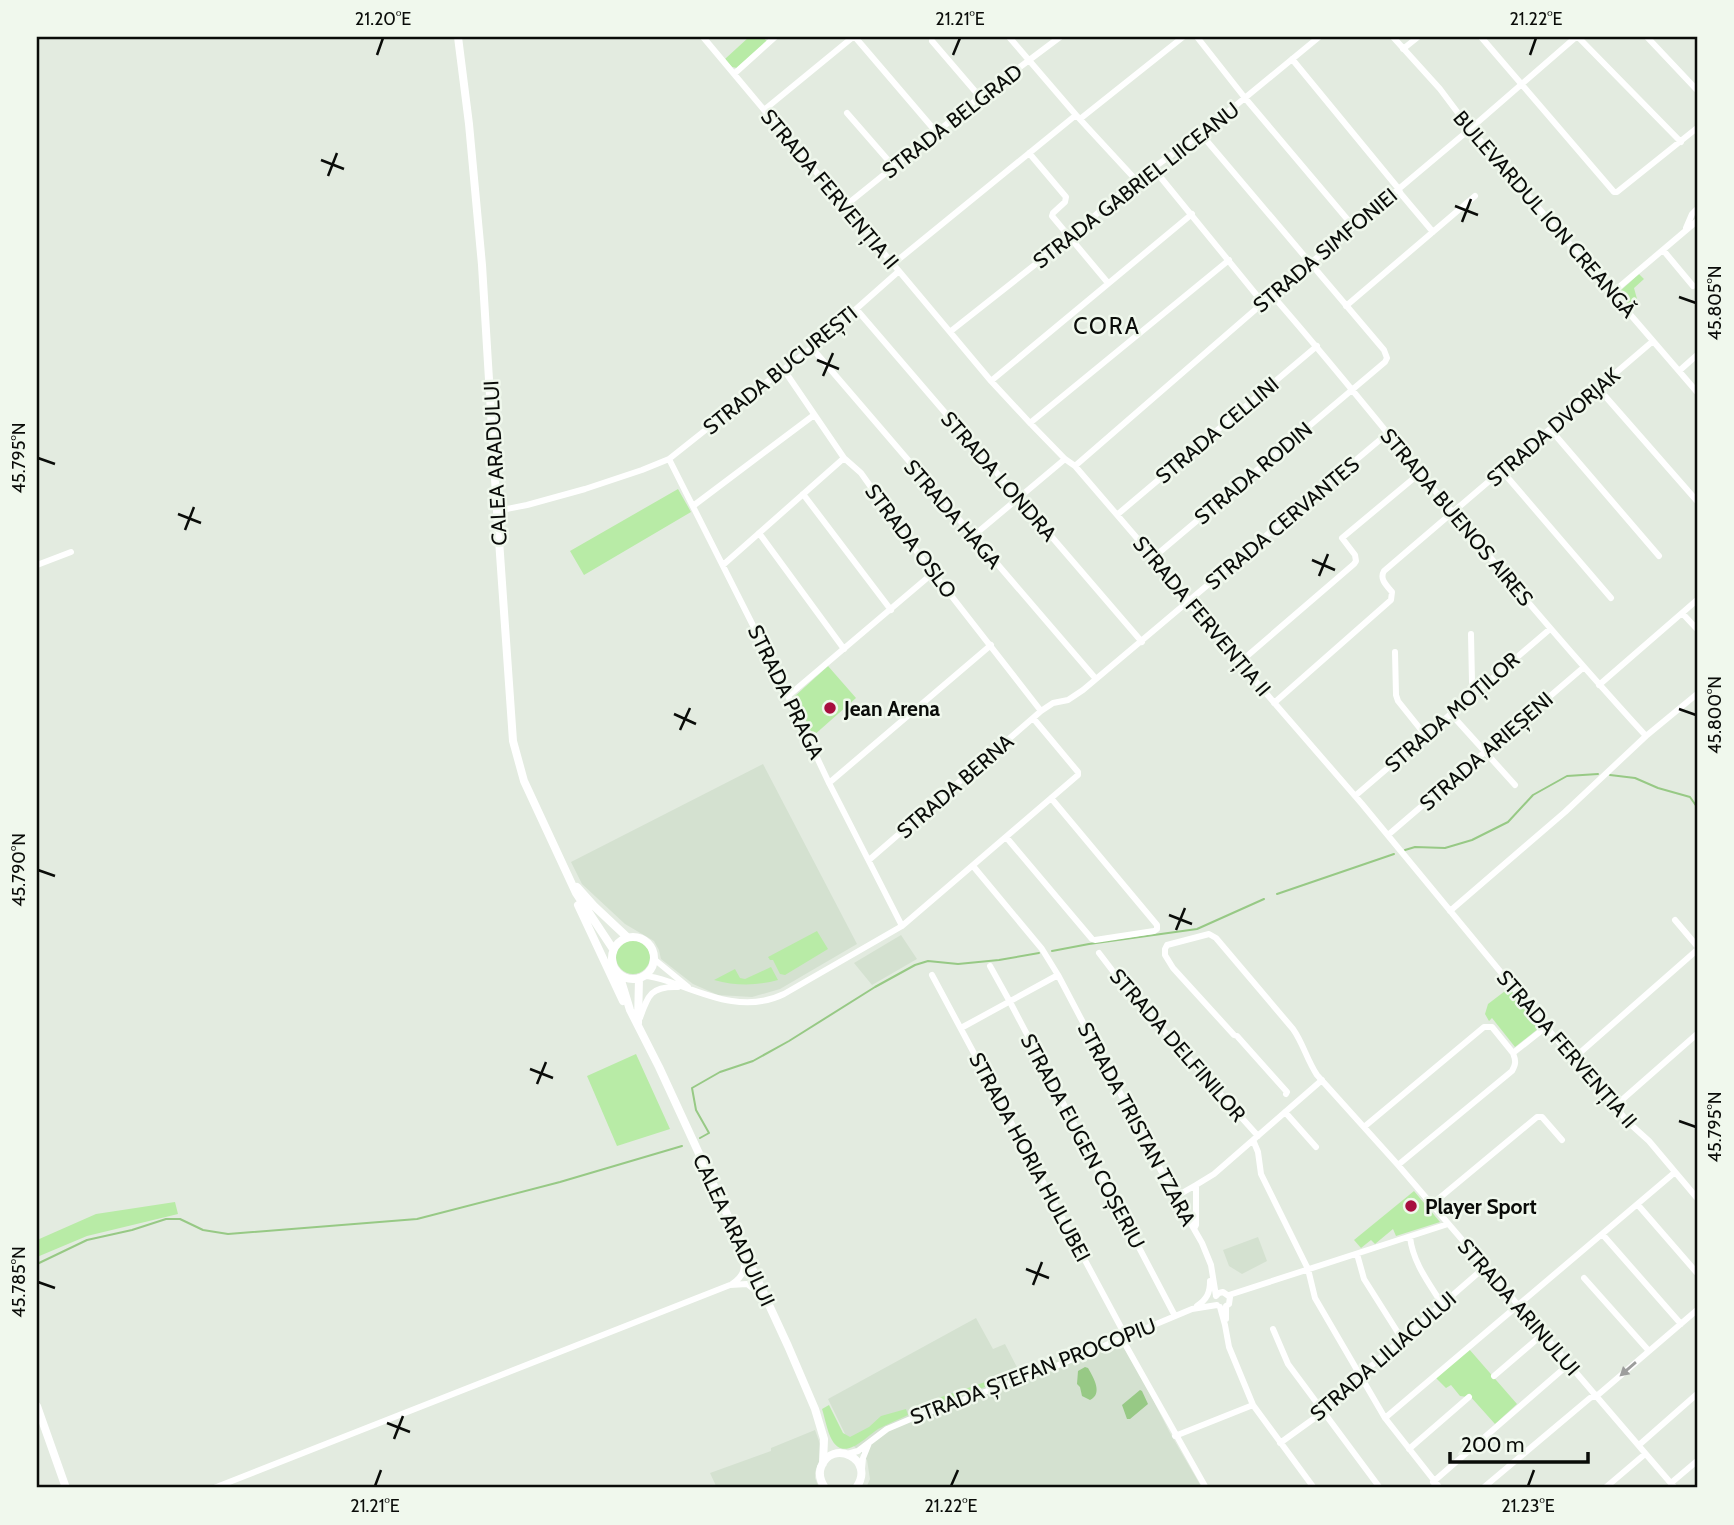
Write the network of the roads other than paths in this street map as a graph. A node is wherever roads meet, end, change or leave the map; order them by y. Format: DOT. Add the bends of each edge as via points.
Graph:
graph roads {
  1 [pos="458,37"];
  2 [pos="703,37"];
  3 [pos="775,37"];
  4 [pos="854,37"];
  5 [pos="1009,37"];
  6 [pos="1060,37"];
  7 [pos="1183,37"];
  8 [pos="1197,37"];
  9 [pos="1319,37"];
  10 [pos="1393,37"];
  11 [pos="1418,37"];
  12 [pos="1481,37"];
  13 [pos="1577,37"];
  14 [pos="1647,37"];
  15 [pos="932,41"];
  16 [pos="1403,49"];
  17 [pos="1292,60"];
  18 [pos="1030,61"];
  19 [pos="734,74"];
  20 [pos="1522,84"];
  21 [pos="1697,90"];
  22 [pos="980,97"];
  23 [pos="1245,97"];
  24 [pos="764,110"];
  25 [pos="847,113"];
  26 [pos="1078,117"];
  27 [pos="1697,128"];
  28 [pos="1470,129"];
  29 [pos="937,133"];
  30 [pos="1201,134"];
  31 [pos="1681,142"];
  32 [pos="1029,153"];
  33 [pos="894,167"];
  34 [pos="1153,168"];
  35 [pos="1136,180"];
  36 [pos="1398,187"];
  37 [pos="1475,196"];
  38 [pos="845,206"];
  39 [pos="1697,209"];
  40 [pos="1192,214"];
  41 [pos="1697,221"];
  42 [pos="1353,226"];
  43 [pos="1433,232"];
  44 [pos="1685,232"];
  45 [pos="1070,237"];
  46 [pos="1663,250"];
  47 [pos="1229,260"];
  48 [pos="1310,263"];
  49 [pos="893,264"];
  50 [pos="899,271"];
  51 [pos="1108,283"];
  52 [pos="1693,286"];
  53 [pos="1612,293"];
  54 [pos="1272,295"];
  55 [pos="1263,303"];
  56 [pos="1346,306"];
  57 [pos="857,310"];
  58 [pos="951,331"];
  59 [pos="1653,341"];
  60 [pos="1317,346"];
  61 [pos="812,348"];
  62 [pos="1697,355"];
  63 [pos="784,370"];
  64 [pos="1679,371"];
  65 [pos="991,381"];
  66 [pos="1598,388"];
  67 [pos="1353,390"];
  68 [pos="1697,392"];
  69 [pos="814,415"];
  70 [pos="1030,423"];
  71 [pos="1550,429"];
  72 [pos="1388,433"];
  73 [pos="844,458"];
  74 [pos="669,459"];
  75 [pos="1065,459"];
  76 [pos="1075,466"];
  77 [pos="1502,471"];
  78 [pos="1420,473"];
  79 [pos="803,494"];
  80 [pos="1018,499"];
  81 [pos="1697,501"];
  82 [pos="693,506"];
  83 [pos="497,511"];
  84 [pos="1453,513"];
  85 [pos="1118,514"];
  86 [pos="759,533"];
  87 [pos="972,537"];
  88 [pos="71,552"];
  89 [pos="1659,556"];
  90 [pos="1154,557"];
  91 [pos="37,565"];
  92 [pos="723,565"];
  93 [pos="933,573"];
  94 [pos="1611,598"];
  95 [pos="1697,600"];
  96 [pos="1188,602"];
  97 [pos="891,610"];
  98 [pos="1682,613"];
  99 [pos="1550,629"];
  100 [pos="1697,629"];
  101 [pos="1471,634"];
  102 [pos="1142,642"];
  103 [pos="991,645"];
  104 [pos="844,649"];
  105 [pos="1395,652"];
  106 [pos="1239,663"];
  107 [pos="1584,667"];
  108 [pos="1096,679"];
  109 [pos="1599,685"];
  110 [pos="1475,693"];
  111 [pos="1697,694"];
  112 [pos="788,696"];
  113 [pos="1274,703"];
  114 [pos="1041,711"];
  115 [pos="1451,714"];
  116 [pos="1033,718"];
  117 [pos="1426,736"];
  118 [pos="1646,736"];
  119 [pos="1485,752"];
  120 [pos="829,783"];
  121 [pos="1516,785"];
  122 [pos="1355,796"];
  123 [pos="1051,798"];
  124 [pos="1388,835"];
  125 [pos="1006,837"];
  126 [pos="869,860"];
  127 [pos="973,866"];
  128 [pos="570,879"];
  129 [pos="1450,911"];
  130 [pos="1675,920"];
  131 [pos="902,926"];
  132 [pos="627,937"];
  133 [pos="1697,948"];
  134 [pos="613,949"];
  135 [pos="1099,953"];
  136 [pos="654,959"];
  137 [pos="990,966"];
  138 [pos="619,974"];
  139 [pos="932,975"];
  140 [pos="1058,975"];
  141 [pos="641,977"];
  142 [pos="689,989"];
  143 [pos="1010,1002"];
  144 [pos="638,1023"];
  145 [pos="1546,1027"];
  146 [pos="961,1028"];
  147 [pos="1697,1034"];
  148 [pos="1513,1053"];
  149 [pos="1574,1058"];
  150 [pos="1322,1080"];
  151 [pos="1295,1104"];
  152 [pos="1615,1106"];
  153 [pos="1285,1112"];
  154 [pos="1364,1127"];
  155 [pos="1255,1138"];
  156 [pos="1562,1140"];
  157 [pos="1316,1147"];
  158 [pos="1398,1166"];
  159 [pos="1674,1173"];
  160 [pos="1196,1185"];
  161 [pos="1697,1196"];
  162 [pos="1175,1197"];
  163 [pos="1431,1205"];
  164 [pos="1638,1205"];
  165 [pos="1448,1224"];
  166 [pos="1194,1229"];
  167 [pos="1603,1235"];
  168 [pos="1410,1237"];
  169 [pos="743,1249"];
  170 [pos="1357,1254"];
  171 [pos="1485,1267"];
  172 [pos="1212,1269"];
  173 [pos="1308,1269"];
  174 [pos="1697,1273"];
  175 [pos="1584,1278"];
  176 [pos="730,1285"];
  177 [pos="766,1299"];
  178 [pos="1222,1300"];
  179 [pos="1443,1304"];
  180 [pos="1517,1304"];
  181 [pos="1196,1308"];
  182 [pos="1697,1310"];
  183 [pos="1175,1316"];
  184 [pos="1681,1324"];
  185 [pos="1225,1325"];
  186 [pos="1273,1329"];
  187 [pos="1543,1334"];
  188 [pos="1125,1339"];
  189 [pos="1402,1339"];
  190 [pos="1649,1351"];
  191 [pos="1569,1364"];
  192 [pos="1361,1376"];
  193 [pos="1494,1376"];
  194 [pos="1697,1394"];
  195 [pos="1596,1396"];
  196 [pos="1469,1397"];
  197 [pos="1253,1405"];
  198 [pos="37,1406"];
  199 [pos="1323,1412"];
  200 [pos="1385,1418"];
  201 [pos="1175,1436"];
  202 [pos="824,1439"];
  203 [pos="870,1441"];
  204 [pos="1280,1443"];
  205 [pos="1639,1445"];
  206 [pos="1409,1449"];
  207 [pos="845,1453"];
  208 [pos="1645,1454"];
  209 [pos="1697,1461"];
  210 [pos="823,1463"];
  211 [pos="862,1469"];
  212 [pos="1433,1482"];
  213 [pos="1673,1486"];
  214 [pos="66,1488"];
  215 [pos="214,1488"];
  216 [pos="825,1488"];
  217 [pos="856,1488"];
  218 [pos="1206,1488"];
  219 [pos="1314,1488"];
  220 [pos="1380,1488"];
  221 [pos="1440,1488"];
  222 [pos="1483,1488"];
  223 [pos="1605,1488"];
  1 -- 83 [label="main road, CALEA ARADULUI" via="482,265"];
  2 -- 19 [label="street, STRADA FERVENȚIA II"];
  3 -- 19 [label="street"];
  4 -- 24 [label="street"];
  4 -- 29 [label="street"];
  5 -- 18 [label="street"];
  6 -- 18 [label="street, STRADA BELGRAD"];
  7 -- 26 [label="street"];
  8 -- 23 [label="street"];
  9 -- 17 [label="street, STRADA GABRIEL LIICEANU"];
  10 -- 16 [label="street, BULEVARDUL ION CREANGĂ"];
  11 -- 16 [label="street"];
  12 -- 20 [label="street"];
  13 -- 20 [label="street, STRADA SIMFONIEI"];
  13 -- 31 [label="street"];
  14 -- 21 [label="street"];
  15 -- 22 [label="street"];
  16 -- 28 [label="street, BULEVARDUL ION CREANGĂ"];
  17 -- 23 [label="street, STRADA GABRIEL LIICEANU"];
  17 -- 36 [label="street"];
  18 -- 22 [label="street, STRADA BELGRAD"];
  18 -- 26 [label="street"];
  19 -- 24 [label="street, STRADA FERVENȚIA II"];
  20 -- 28 [label="street, STRADA SIMFONIEI"];
  20 -- 31 [label="street" via="1614,191"];
  22 -- 29 [label="street, STRADA BELGRAD"];
  23 -- 30 [label="street, STRADA GABRIEL LIICEANU"];
  23 -- 42 [label="street"];
  24 -- 38 [label="street, STRADA FERVENȚIA II"];
  25 -- 33 [label="street"];
  26 -- 32 [label="street"];
  26 -- 35 [label="street"];
  27 -- 31 [label="street"];
  28 -- 36 [label="street, STRADA SIMFONIEI"];
  28 -- 53 [label="street, BULEVARDUL ION CREANGĂ"];
  29 -- 33 [label="street, STRADA BELGRAD"];
  30 -- 34 [label="street, STRADA GABRIEL LIICEANU"];
  30 -- 48 [label="street"];
  32 -- 45 [label="street" via="1066,197 1052,214"];
  32 -- 49 [label="street"];
  33 -- 38 [label="street, STRADA BELGRAD"];
  34 -- 35 [label="street, STRADA GABRIEL LIICEANU"];
  34 -- 40 [label="street"];
  35 -- 45 [label="street, STRADA GABRIEL LIICEANU"];
  36 -- 42 [label="street, STRADA SIMFONIEI"];
  36 -- 43 [label="street"];
  37 -- 43 [label="street"];
  38 -- 49 [label="street, STRADA FERVENȚIA II"];
  39 -- 44 [label="street"];
  40 -- 47 [label="street"];
  40 -- 51 [label="street"];
  41 -- 44 [label="street"];
  42 -- 48 [label="street, STRADA SIMFONIEI"];
  43 -- 56 [label="street"];
  44 -- 46 [label="street"];
  45 -- 51 [label="street"];
  45 -- 58 [label="street, STRADA GABRIEL LIICEANU"];
  46 -- 52 [label="street"];
  46 -- 53 [label="street"];
  47 -- 55 [label="street"];
  47 -- 70 [label="street"];
  48 -- 54 [label="street, STRADA SIMFONIEI"];
  48 -- 56 [label="street"];
  49 -- 50 [label="street, STRADA FERVENȚIA II"];
  50 -- 57 [label="street, STRADA BUCUREȘTI"];
  50 -- 58 [label="street, STRADA FERVENȚIA II"];
  51 -- 65 [label="street"];
  53 -- 59 [label="street, BULEVARDUL ION CREANGĂ"];
  54 -- 55 [label="street, STRADA SIMFONIEI"];
  54 -- 60 [label="street, STRADA BUENOS AIRES"];
  55 -- 76 [label="street, STRADA SIMFONIEI"];
  56 -- 67 [label="street, STRADA RODIN" via="1387,358"];
  57 -- 61 [label="street, STRADA BUCUREȘTI"];
  57 -- 80 [label="street, STRADA LONDRA"];
  58 -- 65 [label="street, STRADA FERVENȚIA II"];
  59 -- 64 [label="street, BULEVARDUL ION CREANGĂ"];
  59 -- 66 [label="street, STRADA DVORJAK"];
  60 -- 67 [label="street, STRADA BUENOS AIRES"];
  60 -- 85 [label="street, STRADA CELLINI"];
  61 -- 63 [label="street, STRADA BUCUREȘTI"];
  61 -- 87 [label="street, STRADA HAGA"];
  62 -- 64 [label="street"];
  63 -- 69 [label="street, STRADA OSLO"];
  63 -- 74 [label="street, STRADA BUCUREȘTI"];
  64 -- 68 [label="street, BULEVARDUL ION CREANGĂ"];
  65 -- 70 [label="street, STRADA FERVENȚIA II"];
  66 -- 71 [label="street, STRADA DVORJAK"];
  66 -- 81 [label="street"];
  67 -- 72 [label="street, STRADA BUENOS AIRES"];
  67 -- 90 [label="street, STRADA RODIN"];
  69 -- 73 [label="street, STRADA OSLO"];
  69 -- 82 [label="street"];
  70 -- 75 [label="street, STRADA FERVENȚIA II"];
  71 -- 77 [label="street, STRADA DVORJAK"];
  71 -- 89 [label="street"];
  72 -- 78 [label="street, STRADA BUENOS AIRES"];
  72 -- 96 [label="street, STRADA CERVANTES"];
  73 -- 79 [label="street"];
  73 -- 93 [label="street, STRADA OSLO" via="861,473"];
  74 -- 82 [label="street, STRADA PRAGA"];
  74 -- 83 [label="street, STRADA BUCUREȘTI" via="585,489"];
  75 -- 76 [label="street, STRADA FERVENȚIA II"];
  75 -- 80 [label="street"];
  76 -- 85 [label="street, STRADA FERVENȚIA II"];
  77 -- 84 [label="street, STRADA DVORJAK"];
  77 -- 94 [label="street"];
  78 -- 84 [label="street, STRADA BUENOS AIRES"];
  78 -- 106 [label="street" via="1342,538 1356,561"];
  79 -- 86 [label="street"];
  79 -- 97 [label="street"];
  80 -- 87 [label="street"];
  80 -- 102 [label="street, STRADA LONDRA"];
  82 -- 92 [label="street, STRADA PRAGA"];
  83 -- 128 [label="main road, CALEA ARADULUI" via="513,741 524,781"];
  84 -- 99 [label="street, STRADA BUENOS AIRES"];
  84 -- 113 [label="street, STRADA DVORJAK" via="1384,571 1382,579 1392,592 1391,600"];
  85 -- 90 [label="street, STRADA FERVENȚIA II"];
  86 -- 92 [label="street"];
  86 -- 104 [label="street"];
  87 -- 108 [label="street, STRADA HAGA"];
  88 -- 91 [label="street"];
  90 -- 96 [label="street, STRADA FERVENȚIA II"];
  92 -- 112 [label="street, STRADA PRAGA"];
  93 -- 97 [label="street"];
  93 -- 103 [label="street, STRADA OSLO"];
  95 -- 98 [label="street"];
  96 -- 102 [label="street, STRADA CERVANTES"];
  96 -- 106 [label="street, STRADA FERVENȚIA II"];
  97 -- 104 [label="street"];
  98 -- 100 [label="street"];
  98 -- 109 [label="street"];
  99 -- 107 [label="street, STRADA BUENOS AIRES"];
  99 -- 110 [label="street, STRADA MOȚILOR"];
  101 -- 110 [label="street"];
  102 -- 108 [label="street, STRADA CERVANTES"];
  103 -- 114 [label="street, STRADA OSLO"];
  103 -- 120 [label="street"];
  104 -- 112 [label="street"];
  105 -- 117 [label="street" via="1398,701"];
  106 -- 113 [label="street, STRADA FERVENȚIA II"];
  107 -- 109 [label="street, STRADA BUENOS AIRES"];
  107 -- 119 [label="street, STRADA ARIEȘENI"];
  108 -- 114 [label="street, STRADA CERVANTES" via="1068,700"];
  109 -- 118 [label="street, STRADA BUENOS AIRES"];
  110 -- 115 [label="street, STRADA MOȚILOR"];
  111 -- 118 [label="street"];
  112 -- 120 [label="street, STRADA PRAGA"];
  113 -- 122 [label="street, STRADA FERVENȚIA II"];
  114 -- 116 [label="street, STRADA BERNA"];
  115 -- 117 [label="street, STRADA MOȚILOR"];
  115 -- 119 [label="street"];
  116 -- 123 [label="street" via="1079,774"];
  116 -- 126 [label="street, STRADA BERNA"];
  117 -- 122 [label="street, STRADA MOȚILOR"];
  118 -- 129 [label="street"];
  119 -- 121 [label="street"];
  119 -- 124 [label="street, STRADA ARIEȘENI"];
  120 -- 126 [label="street, STRADA PRAGA"];
  122 -- 124 [label="street, STRADA FERVENȚIA II"];
  123 -- 125 [label="street"];
  123 -- 125 [label="street" via="1157,929 1092,939"];
  124 -- 129 [label="street, STRADA FERVENȚIA II"];
  125 -- 127 [label="street"];
  126 -- 131 [label="street, STRADA PRAGA"];
  127 -- 131 [label="street"];
  127 -- 140 [label="street, STRADA TRISTAN TZARA"];
  128 -- 132 [label="main road, CALEA ARADULUI"];
  128 -- 134 [label="main road, CALEA ARADULUI"];
  128 -- 144 [label="main road" via="630,1015"];
  129 -- 145 [label="street, STRADA FERVENȚIA II"];
  130 -- 133 [label="street"];
  131 -- 142 [label="street" via="768,1000 731,1001"];
  132 -- 134 [label="main road"];
  132 -- 136 [label="main road" via="644,940"];
  133 -- 149 [label="street"];
  134 -- 138 [label="main road" via="613,965"];
  135 -- 155 [label="street, STRADA DELFINILOR"];
  136 -- 141 [label="main road"];
  136 -- 142 [label="street"];
  137 -- 143 [label="street, STRADA EUGEN COȘERIU"];
  138 -- 141 [label="main road"];
  138 -- 144 [label="main road, CALEA ARADULUI"];
  139 -- 146 [label="street, STRADA HORIA HULUBEI"];
  140 -- 143 [label="street"];
  140 -- 162 [label="street, STRADA TRISTAN TZARA"];
  141 -- 142 [label="street" via="655,976"];
  141 -- 144 [label="main road, CALEA ARADULUI"];
  142 -- 144 [label="street" via="652,992"];
  143 -- 146 [label="street"];
  143 -- 183 [label="street, STRADA EUGEN COȘERIU"];
  144 -- 169 [label="main road, CALEA ARADULUI"];
  145 -- 148 [label="street"];
  145 -- 149 [label="street, STRADA FERVENȚIA II"];
  146 -- 188 [label="street, STRADA HORIA HULUBEI"];
  147 -- 152 [label="street"];
  148 -- 154 [label="street" via="1492,1027 1484,1027"];
  148 -- 158 [label="street" via="1512,1071"];
  149 -- 152 [label="street, STRADA FERVENȚIA II"];
  150 -- 151 [label="street"];
  150 -- 151 [label="street, STRADA ARINULUI" via="1293,1029 1214,936 1166,946 1165,955 1172,965"];
  150 -- 154 [label="street, STRADA ARINULUI"];
  151 -- 153 [label="street"];
  152 -- 159 [label="street, STRADA FERVENȚIA II"];
  153 -- 155 [label="street"];
  153 -- 157 [label="street"];
  154 -- 158 [label="street, STRADA ARINULUI"];
  155 -- 160 [label="street"];
  155 -- 173 [label="street" via="1261,1174"];
  156 -- 163 [label="street" via="1537,1117"];
  158 -- 163 [label="street, STRADA ARINULUI"];
  159 -- 161 [label="street, STRADA FERVENȚIA II"];
  159 -- 164 [label="street"];
  160 -- 162 [label="street"];
  160 -- 166 [label="street"];
  162 -- 166 [label="street, STRADA TRISTAN TZARA"];
  163 -- 165 [label="street, STRADA ARINULUI"];
  164 -- 167 [label="street"];
  164 -- 174 [label="street"];
  165 -- 168 [label="street"];
  165 -- 171 [label="street, STRADA ARINULUI"];
  166 -- 172 [label="street, STRADA TRISTAN TZARA"];
  167 -- 180 [label="street"];
  167 -- 184 [label="street"];
  168 -- 170 [label="street"];
  168 -- 179 [label="street" via="1417,1264"];
  169 -- 176 [label="street" via="744,1272"];
  169 -- 177 [label="main road, CALEA ARADULUI"];
  170 -- 173 [label="street"];
  170 -- 189 [label="street" via="1364,1279"];
  171 -- 179 [label="street, STRADA LILIACULUI"];
  171 -- 180 [label="street, STRADA ARINULUI"];
  172 -- 178 [label="street, STRADA TRISTAN TZARA"];
  172 -- 181 [label="street" via="1209,1293"];
  173 -- 178 [label="street"];
  173 -- 192 [label="street" via="1315,1298"];
  175 -- 190 [label="street"];
  176 -- 177 [label="street" via="747,1284"];
  176 -- 215 [label="street"];
  177 -- 202 [label="main road, CALEA ARADULUI"];
  178 -- 181 [label="street, STRADA ȘTEFAN PROCOPIU"];
  178 -- 185 [label="street, STRADA TRISTAN TZARA"];
  179 -- 189 [label="street, STRADA LILIACULUI"];
  180 -- 187 [label="street, STRADA ARINULUI"];
  180 -- 200 [label="street"];
  181 -- 183 [label="street, STRADA ȘTEFAN PROCOPIU"];
  181 -- 185 [label="street" via="1213,1309"];
  182 -- 184 [label="street"];
  183 -- 188 [label="street, STRADA ȘTEFAN PROCOPIU"];
  184 -- 190 [label="street"];
  185 -- 197 [label="street, STRADA TRISTAN TZARA"];
  186 -- 199 [label="street" via="1289,1364"];
  187 -- 191 [label="street, STRADA ARINULUI"];
  187 -- 193 [label="street"];
  188 -- 201 [label="street, STRADA HORIA HULUBEI"];
  188 -- 203 [label="street, STRADA ȘTEFAN PROCOPIU" via="913,1418"];
  189 -- 192 [label="street, STRADA LILIACULUI"];
  190 -- 195 [label="street, one-way"];
  191 -- 195 [label="street, STRADA ARINULUI"];
  191 -- 212 [label="street"];
  192 -- 199 [label="street, STRADA LILIACULUI"];
  192 -- 200 [label="street"];
  194 -- 205 [label="street"];
  195 -- 205 [label="street, STRADA ARINULUI"];
  195 -- 222 [label="street"];
  196 -- 206 [label="street"];
  197 -- 201 [label="street"];
  197 -- 204 [label="street, STRADA TRISTAN TZARA"];
  198 -- 214 [label="main road"];
  199 -- 204 [label="street, STRADA LILIACULUI"];
  199 -- 220 [label="street"];
  200 -- 206 [label="street"];
  201 -- 218 [label="street, STRADA HORIA HULUBEI"];
  202 -- 207 [label="main road"];
  202 -- 210 [label="main road, CALEA ARADULUI"];
  203 -- 207 [label="street, STRADA ȘTEFAN PROCOPIU"];
  203 -- 211 [label="street"];
  204 -- 219 [label="street, STRADA TRISTAN TZARA"];
  205 -- 208 [label="street, STRADA ARINULUI"];
  206 -- 212 [label="street"];
  207 -- 210 [label="main road" via="831,1455"];
  207 -- 211 [label="main road"];
  208 -- 213 [label="street, STRADA ARINULUI"];
  208 -- 223 [label="street"];
  209 -- 213 [label="street"];
  210 -- 216 [label="main road, CALEA ARADULUI" via="820,1476"];
  211 -- 217 [label="main road"];
  212 -- 221 [label="street"];
}
